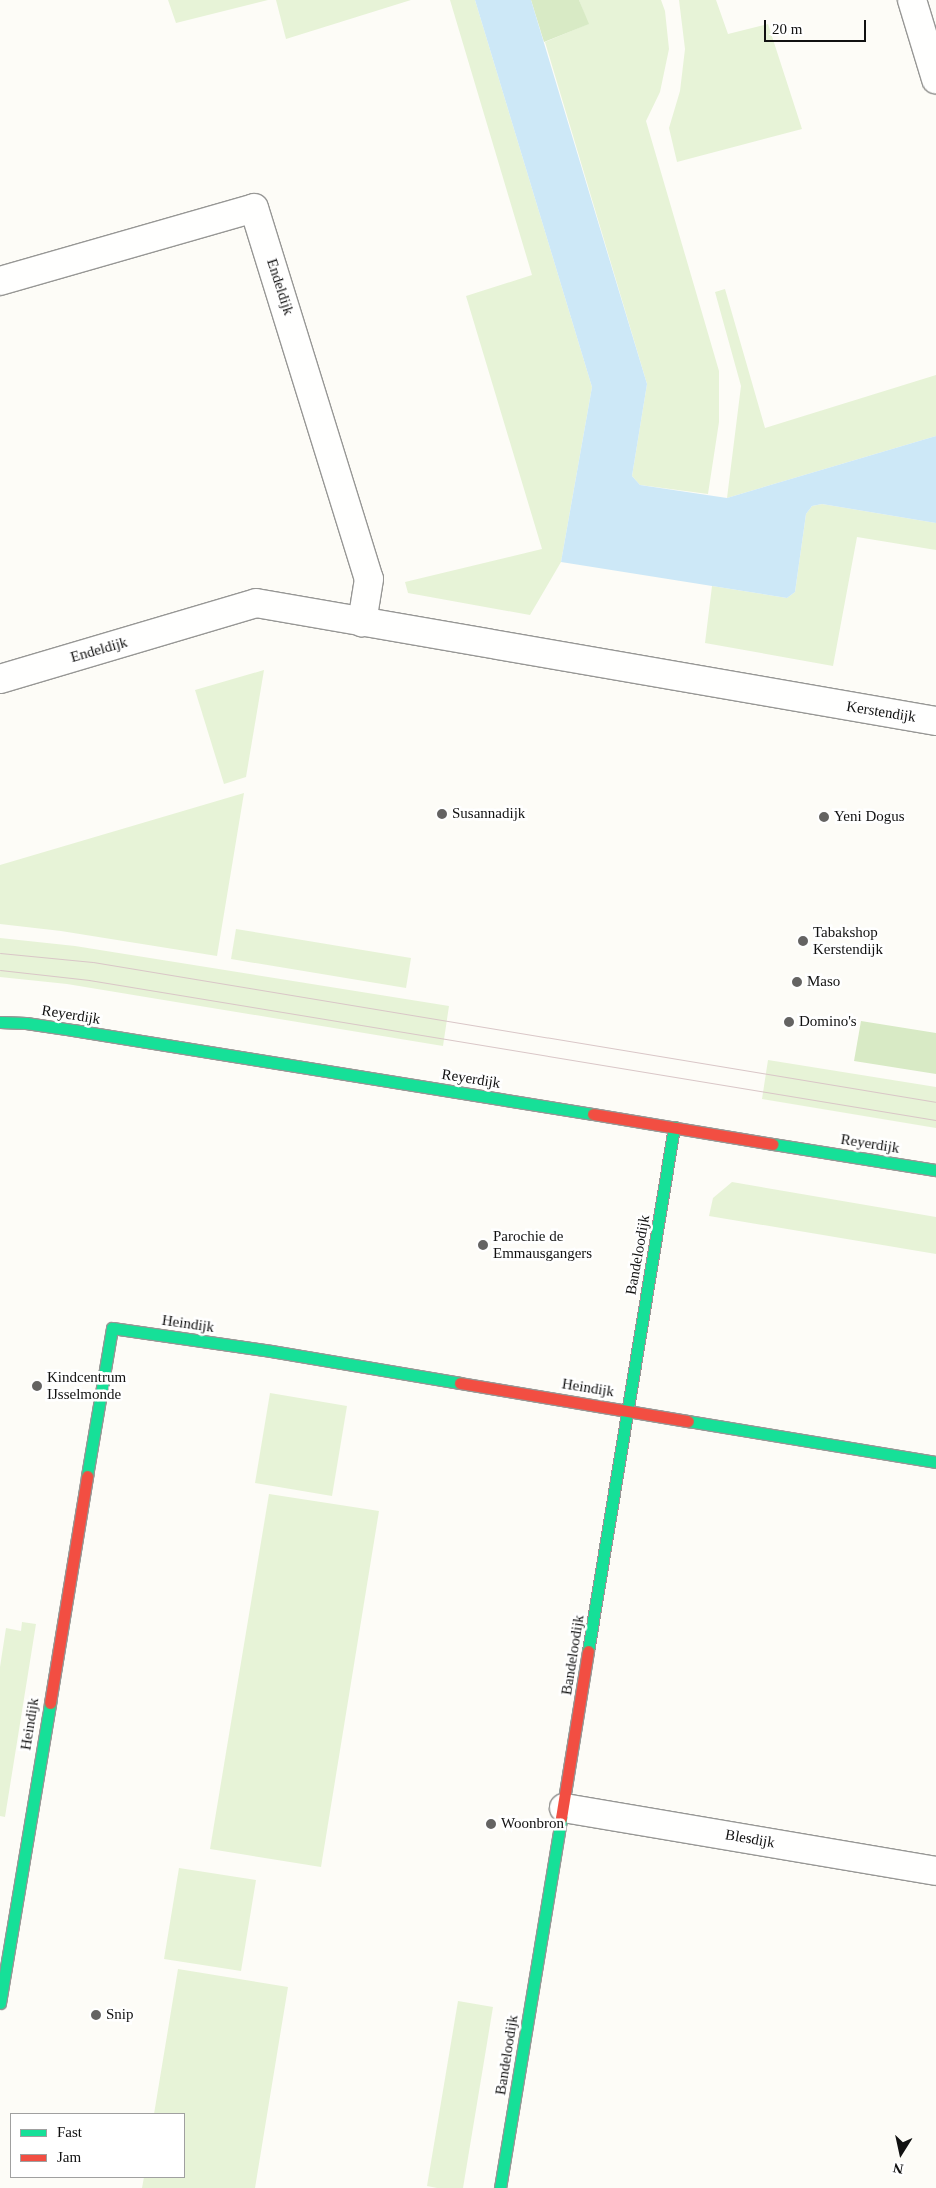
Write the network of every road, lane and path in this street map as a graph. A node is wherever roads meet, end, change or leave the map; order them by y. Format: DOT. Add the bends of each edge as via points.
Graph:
graph roads {
  1 [pos="912,0"];
  2 [pos="936,79"];
  3 [pos="0,281"];
  4 [pos="362,622"];
  5 [pos="0,679"];
  6 [pos="936,720"];
  7 [pos="0,1022"];
  8 [pos="674,1127"];
  9 [pos="936,1170"];
  10 [pos="627,1410"];
  11 [pos="936,1462"];
  12 [pos="564,1808"];
  13 [pos="936,1870"];
  14 [pos="0,2003"];
  15 [pos="500,2188"];
  1 -- 2 [label="street"];
  3 -- 4 [label="street, Endeldijk" via="254,208 369,579"];
  4 -- 5 [label="street, Endeldijk" via="256,603"];
  4 -- 6 [label="street, Kerstendijk"];
  7 -- 8 [label="street, Reyerdijk" via="74,1030"];
  8 -- 9 [label="street, Reyerdijk"];
  8 -- 10 [label="street, Bandeloodijk"];
  10 -- 11 [label="street, Heindijk"];
  10 -- 12 [label="street, Bandeloodijk"];
  10 -- 14 [label="street, Heindijk" via="281,1352 112,1328"];
  12 -- 13 [label="street, Blesdijk"];
  12 -- 15 [label="street, Bandeloodijk"];
}
